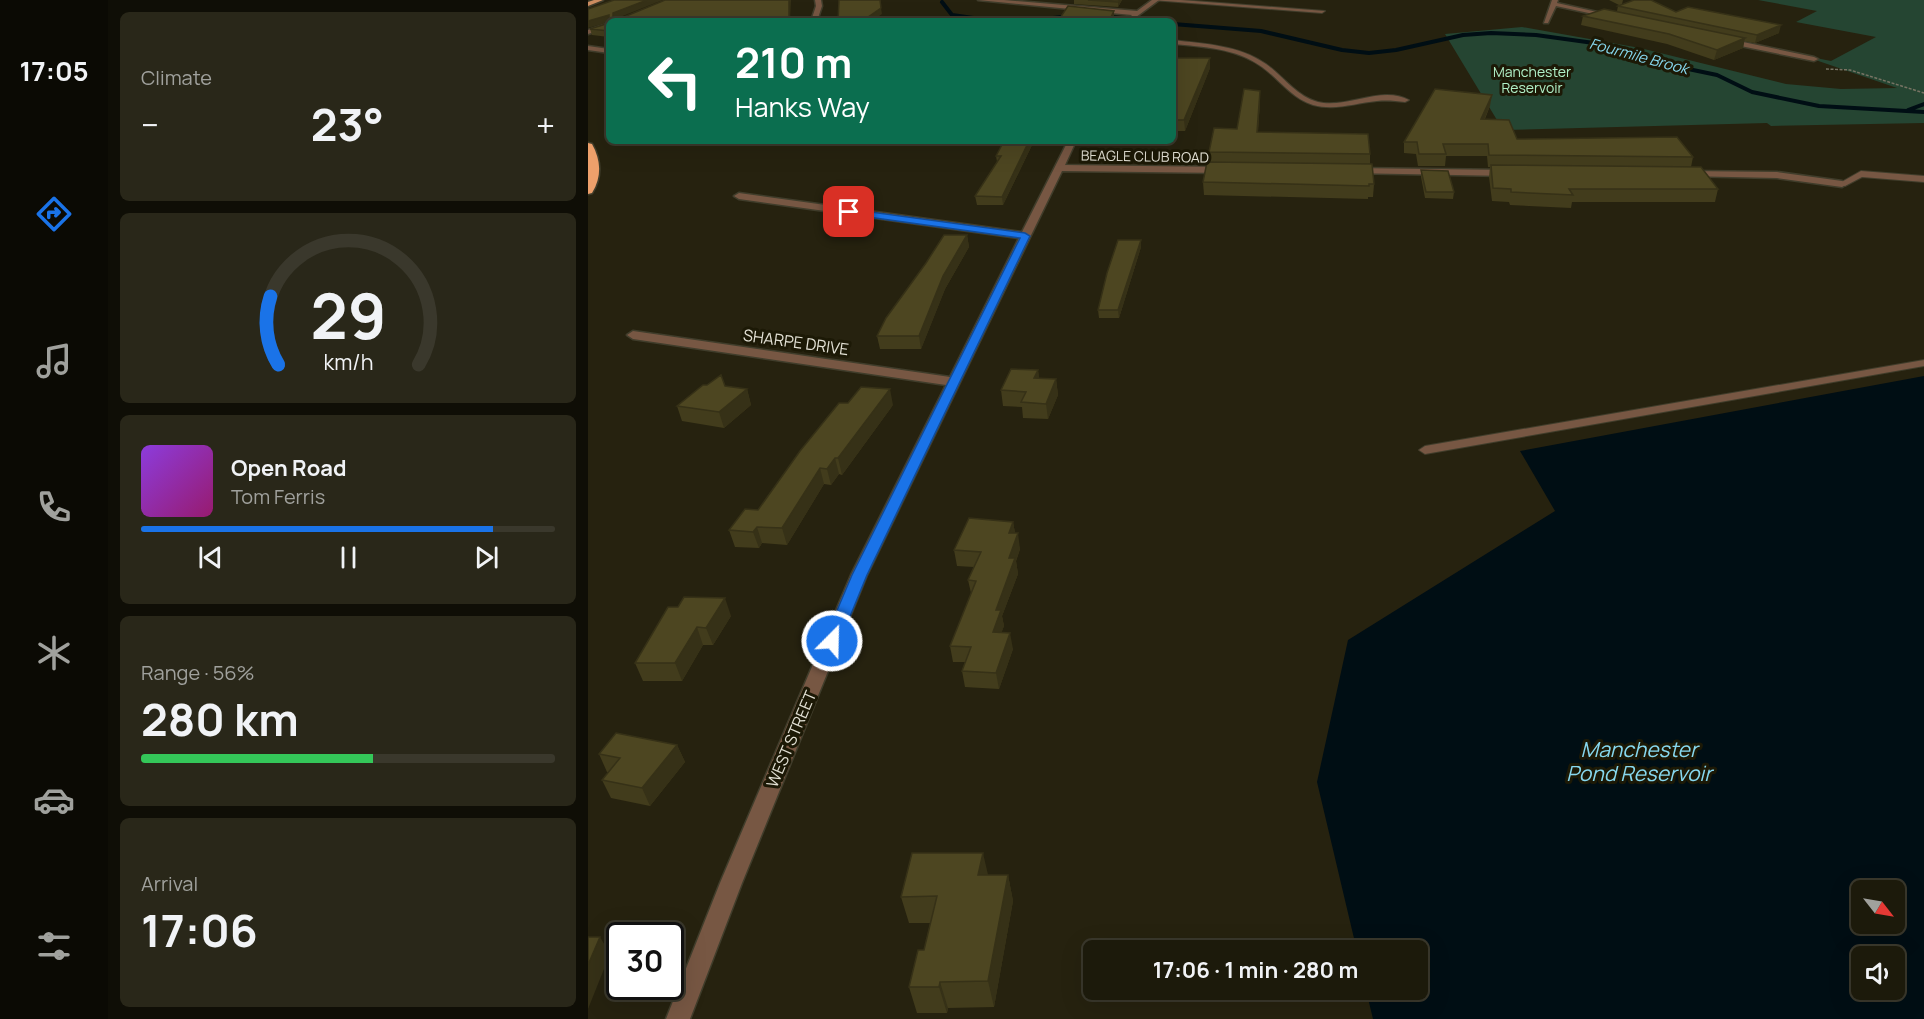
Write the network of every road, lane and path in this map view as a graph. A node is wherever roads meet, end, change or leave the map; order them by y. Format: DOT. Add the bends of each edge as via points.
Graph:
graph roads {
  1 [pos="600,0"];
  2 [pos="818,0"];
  3 [pos="981,0"];
  4 [pos="1155,0"];
  5 [pos="1554,2"];
  6 [pos="588,4"];
  7 [pos="1322,11"];
  8 [pos="1137,13"];
  9 [pos="815,18"];
  10 [pos="1133,18"];
  11 [pos="1622,18"];
  12 [pos="1546,22"];
  13 [pos="606,26"];
  14 [pos="588,32"];
  15 [pos="1712,37"];
  16 [pos="1176,42"];
  17 [pos="588,48"];
  18 [pos="606,51"];
  19 [pos="1814,59"];
  20 [pos="1924,93"];
  21 [pos="1405,100"];
  22 [pos="1070,144"];
  23 [pos="588,146"];
  24 [pos="1058,168"];
  25 [pos="1238,170"];
  26 [pos="1346,171"];
  27 [pos="1514,173"];
  28 [pos="1681,174"];
  29 [pos="1924,179"];
  30 [pos="1842,184"];
  31 [pos="588,191"];
  32 [pos="739,196"];
  33 [pos="1025,236"];
  34 [pos="633,335"];
  35 [pos="1924,363"];
  36 [pos="954,382"];
  37 [pos="1425,450"];
  38 [pos="678,1019"];
  1 -- 6 [label="main road"];
  2 -- 9 [label="street"];
  3 -- 8 [label="street"];
  4 -- 7 [label="lane"];
  4 -- 8 [label="street"];
  5 -- 11 [label="street"];
  5 -- 12 [label="street"];
  8 -- 10 [label="street"];
  13 -- 14 [label="street"];
  15 -- 19 [label="street"];
  16 -- 21 [label="lane" via="1232,51 1260,63 1292,90 1319,104"];
  17 -- 18 [label="street"];
  19 -- 20 [label="path" via="1816,67 1850,70"];
  22 -- 24 [label="street, WEST STREET"];
  23 -- 31 [label="highway" via="594,163"];
  24 -- 25 [label="street, BEAGLE CLUB ROAD"];
  24 -- 33 [label="street, WEST STREET"];
  26 -- 27 [label="street"];
  28 -- 30 [label="street" via="1777,175"];
  29 -- 30 [label="lane" via="1861,174"];
  32 -- 33 [label="street"];
  33 -- 36 [label="street, WEST STREET"];
  34 -- 36 [label="street, SHARPE DRIVE"];
  35 -- 37 [label="lane"];
  36 -- 38 [label="street, WEST STREET" via="859,575"];
}
